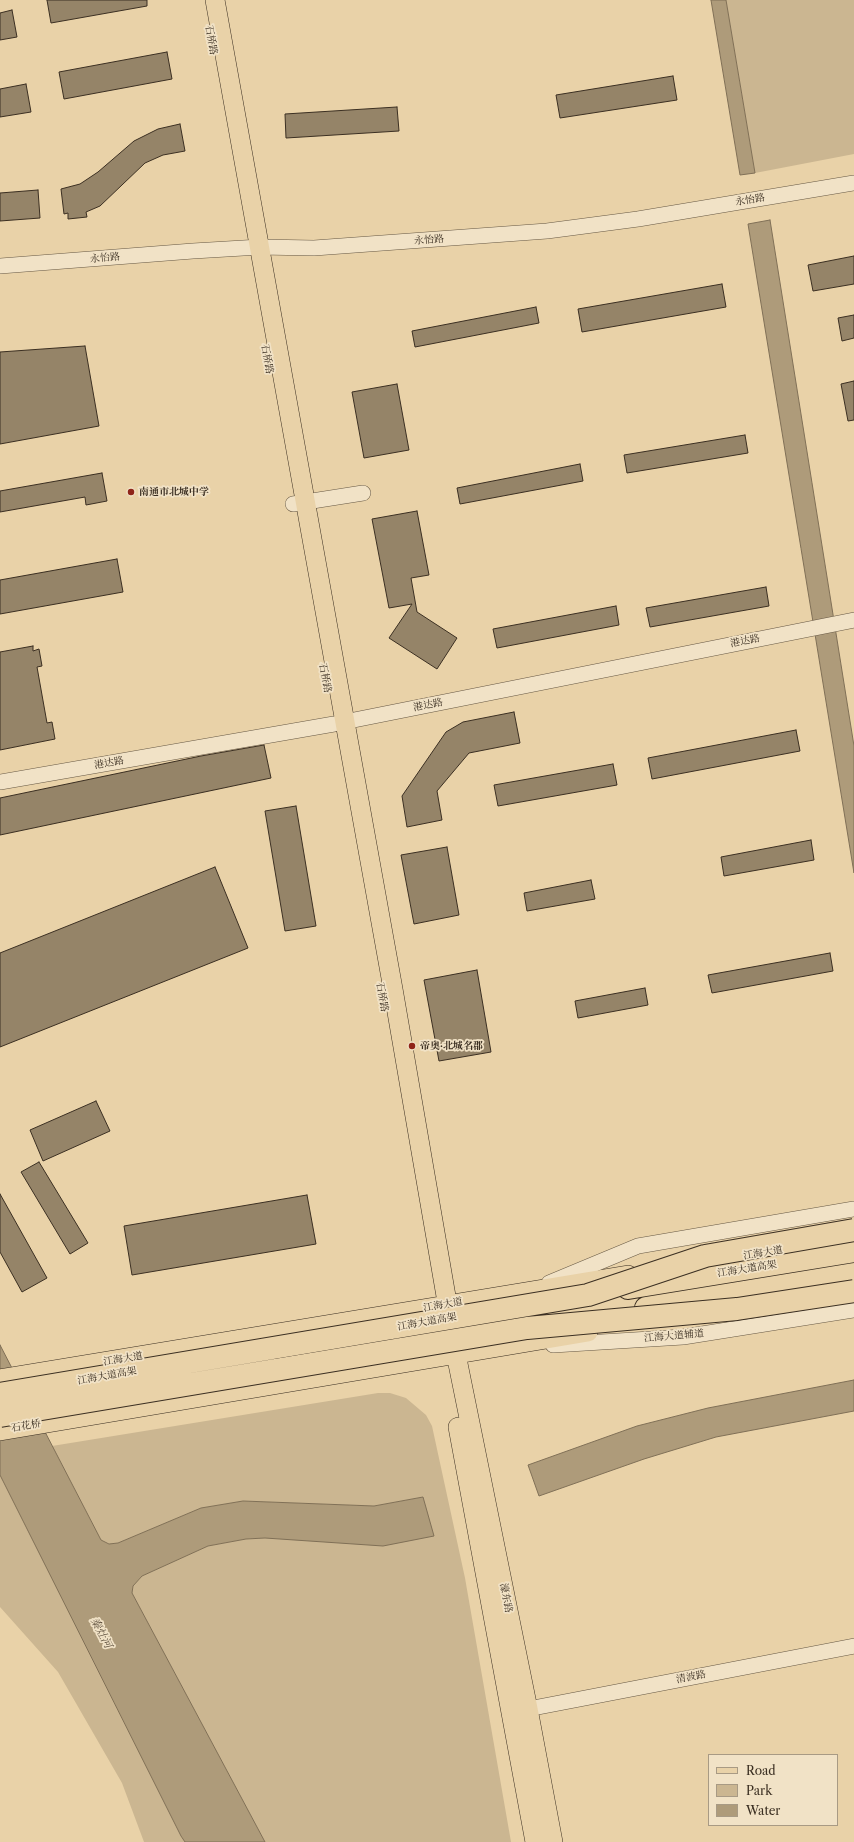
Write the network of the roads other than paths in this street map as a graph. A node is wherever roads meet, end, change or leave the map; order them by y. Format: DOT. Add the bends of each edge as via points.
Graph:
graph roads {
  1 [pos="204,0"];
  2 [pos="215,0"];
  3 [pos="854,183"];
  4 [pos="254,247"];
  5 [pos="0,266"];
  6 [pos="364,493"];
  7 [pos="299,503"];
  8 [pos="854,620"];
  9 [pos="339,723"];
  10 [pos="0,782"];
  11 [pos="854,1209"];
  12 [pos="854,1230"];
  13 [pos="854,1238"];
  14 [pos="854,1251"];
  15 [pos="854,1274"];
  16 [pos="854,1287"];
  17 [pos="532,1290"];
  18 [pos="854,1291"];
  19 [pos="588,1295"];
  20 [pos="442,1305"];
  21 [pos="854,1310"];
  22 [pos="526,1328"];
  23 [pos="492,1348"];
  24 [pos="450,1355"];
  25 [pos="0,1380"];
  26 [pos="0,1394"];
  27 [pos="0,1416"];
  28 [pos="0,1431"];
  29 [pos="854,1646"];
  30 [pos="528,1709"];
  31 [pos="535,1842"];
  32 [pos="553,1842"];
  1 -- 4 [label="main road, 石桥路"];
  2 -- 4 [label="main road, 石桥路"];
  3 -- 4 [label="street, 永怡路" via="547,231 314,248"];
  4 -- 5 [label="street, 永怡路"];
  4 -- 7 [label="main road, 石桥路"];
  6 -- 7 [label="street"];
  7 -- 9 [label="main road, 石桥路"];
  8 -- 9 [label="street, 港达路"];
  9 -- 10 [label="street, 港达路"];
  9 -- 20 [label="main road, 石桥路" via="393,989"];
  11 -- 17 [label="street" via="638,1246"];
  12 -- 19 [label="highway, bridge" via="705,1256"];
  13 -- 17 [label="main road, 江海大道"];
  14 -- 19 [label="highway, 江海大道高架, bridge"];
  15 -- 22 [label="highway, bridge"];
  16 -- 23 [label="main road"];
  17 -- 20 [label="main road, 江海大道"];
  18 -- 22 [label="highway, bridge" via="737,1309"];
  19 -- 26 [label="highway, 江海大道高架, bridge"];
  20 -- 24 [label="main road, 石桥路"];
  20 -- 25 [label="main road, 江海大道"];
  21 -- 23 [label="street, 江海大道辅道" via="683,1337"];
  22 -- 27 [label="highway, bridge"];
  23 -- 24 [label="main road"];
  24 -- 28 [label="main road, 石花桥"];
  24 -- 30 [label="main road, 濠东路"];
  24 -- 31 [label="main road, 濠东路"];
  29 -- 30 [label="street, 清波路"];
  30 -- 32 [label="main road, 濠东路"];
}
